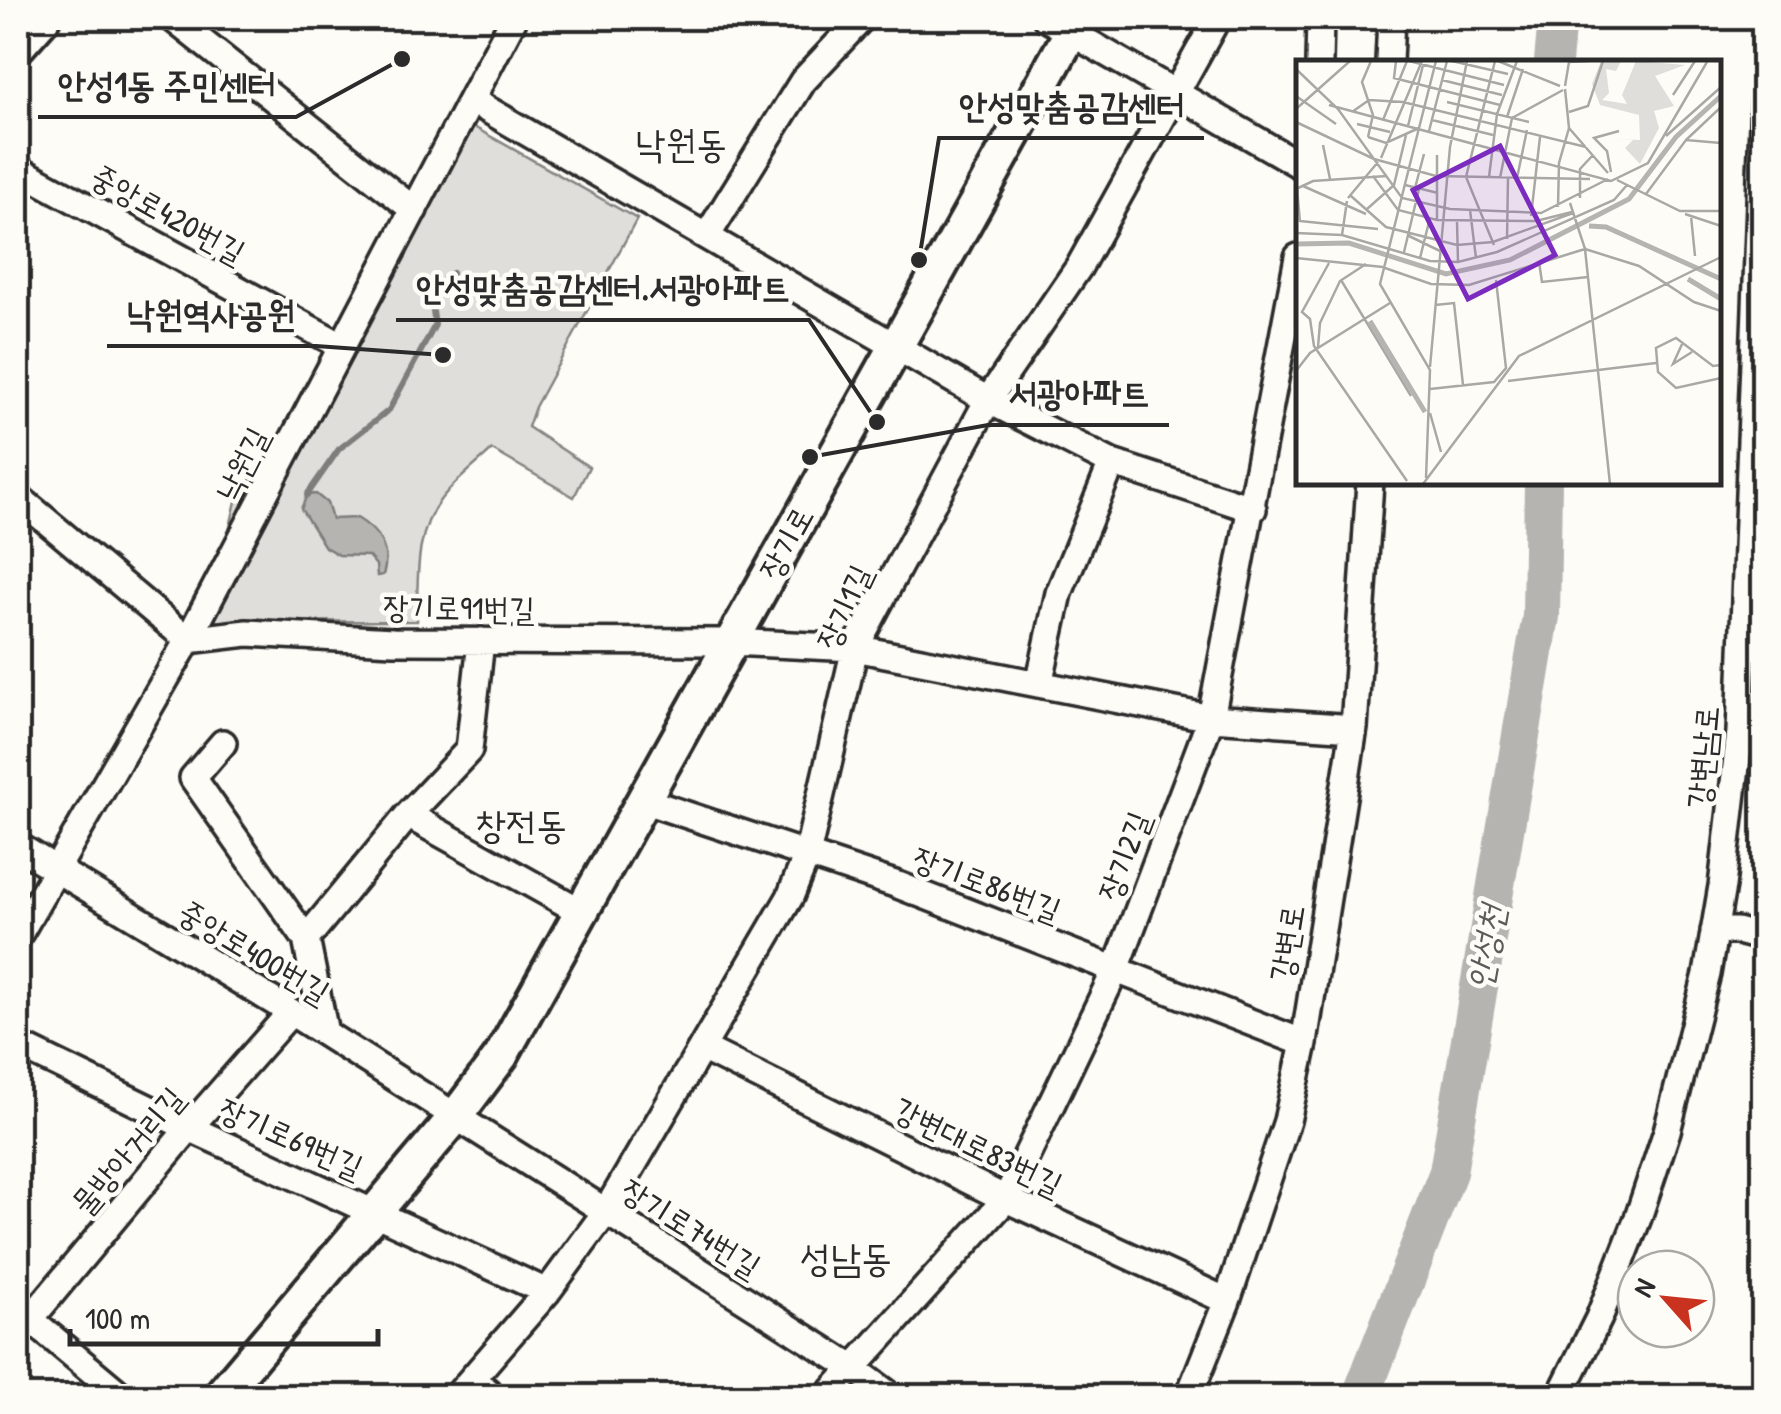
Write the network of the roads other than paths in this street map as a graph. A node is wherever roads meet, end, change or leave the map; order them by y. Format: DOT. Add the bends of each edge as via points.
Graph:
graph roads {
  1 [pos="43,18"];
  2 [pos="172,18"];
  3 [pos="514,18"];
  4 [pos="862,18"];
  5 [pos="1214,18"];
  6 [pos="1320,18"];
  7 [pos="1390,18"];
  8 [pos="1066,22"];
  9 [pos="18,46"];
  10 [pos="1318,60"];
  11 [pos="1389,60"];
  12 [pos="1174,94"];
  13 [pos="1764,96"];
  14 [pos="471,100"];
  15 [pos="1296,163"];
  16 [pos="18,168"];
  17 [pos="414,210"];
  18 [pos="707,236"];
  19 [pos="1761,261"];
  20 [pos="1296,268"];
  21 [pos="896,344"];
  22 [pos="340,345"];
  23 [pos="988,400"];
  24 [pos="1112,463"];
  25 [pos="1370,485"];
  26 [pos="18,498"];
  27 [pos="1253,510"];
  28 [pos="188,640"];
  29 [pos="481,642"];
  30 [pos="730,642"];
  31 [pos="855,648"];
  32 [pos="1039,684"];
  33 [pos="1211,718"];
  34 [pos="1354,728"];
  35 [pos="222,743"];
  36 [pos="642,800"];
  37 [pos="408,815"];
  38 [pos="18,846"];
  39 [pos="808,855"];
  40 [pos="56,870"];
  41 [pos="580,910"];
  42 [pos="1714,931"];
  43 [pos="18,936"];
  44 [pos="1764,938"];
  45 [pos="306,939"];
  46 [pos="1116,968"];
  47 [pos="291,1012"];
  48 [pos="325,1033"];
  49 [pos="1304,1043"];
  50 [pos="18,1044"];
  51 [pos="702,1048"];
  52 [pos="456,1116"];
  53 [pos="189,1128"];
  54 [pos="1006,1199"];
  55 [pos="376,1212"];
  56 [pos="605,1214"];
  57 [pos="546,1292"];
  58 [pos="1227,1301"];
  59 [pos="24,1326"];
  60 [pos="853,1368"];
  61 [pos="465,1388"];
  62 [pos="122,1396"];
  63 [pos="220,1396"];
  64 [pos="493,1396"];
  65 [pos="828,1396"];
  66 [pos="891,1396"];
  67 [pos="1188,1396"];
  68 [pos="1560,1396"];
  1 -- 9 [label="main road"];
  2 -- 17 [label="street"];
  3 -- 14 [label="street, 낙원길"];
  4 -- 18 [label="street" via="803,81"];
  5 -- 12 [label="street, 장기1길"];
  6 -- 10 [label="street"];
  7 -- 11 [label="street"];
  8 -- 12 [label="street"];
  8 -- 21 [label="main road, 장기로"];
  12 -- 15 [label="street"];
  12 -- 23 [label="street, 장기1길" via="1079,267"];
  13 -- 19 [label="street, 강변남로"];
  14 -- 17 [label="street, 낙원길"];
  14 -- 18 [label="street"];
  16 -- 22 [label="street, 중앙로420번길"];
  17 -- 22 [label="street, 낙원길"];
  18 -- 21 [label="street"];
  19 -- 42 [label="street, 강변남로" via="1740,732"];
  20 -- 27 [label="street, 장기2길"];
  21 -- 23 [label="street"];
  21 -- 30 [label="main road, 장기로"];
  22 -- 28 [label="street, 낙원길"];
  23 -- 24 [label="street"];
  23 -- 31 [label="street, 장기1길"];
  24 -- 27 [label="street"];
  24 -- 32 [label="street" via="1058,593"];
  25 -- 34 [label="street, 강변로"];
  26 -- 28 [label="street"];
  27 -- 33 [label="street, 장기2길"];
  28 -- 29 [label="street, 장기로91번길" via="247,633"];
  28 -- 40 [label="street, 낙원길"];
  29 -- 30 [label="street, 장기로91번길"];
  29 -- 37 [label="street" via="469,750"];
  30 -- 31 [label="street, 장기로91번길"];
  30 -- 36 [label="main road, 장기로"];
  31 -- 32 [label="street, 장기로91번길"];
  31 -- 39 [label="street, 장기1길"];
  32 -- 33 [label="street, 장기로91번길"];
  33 -- 34 [label="street, 장기로91번길"];
  33 -- 46 [label="street, 장기2길"];
  34 -- 49 [label="street, 강변로"];
  35 -- 45 [label="street" via="193,778"];
  36 -- 39 [label="street, 장기로86번길"];
  36 -- 41 [label="main road, 장기로"];
  37 -- 41 [label="street"];
  37 -- 45 [label="street"];
  38 -- 40 [label="street, 중앙로400번길"];
  39 -- 46 [label="street, 장기로86번길"];
  39 -- 51 [label="street, 장기1길"];
  40 -- 43 [label="street, 낙원길"];
  40 -- 47 [label="street, 중앙로400번길"];
  41 -- 52 [label="main road, 장기로" via="501,1056"];
  42 -- 44 [label="street"];
  42 -- 68 [label="street, 강변남로" via="1684,1070 1644,1201"];
  45 -- 48 [label="street"];
  46 -- 49 [label="street, 장기로86번길"];
  46 -- 54 [label="street, 장기2길"];
  47 -- 48 [label="street, 중앙로400번길"];
  47 -- 53 [label="street, 물방아거리길"];
  48 -- 52 [label="street, 중앙로400번길"];
  49 -- 58 [label="street, 강변로" via="1286,1121"];
  50 -- 53 [label="street, 장기로69번길"];
  51 -- 54 [label="street, 강변대로83번길"];
  51 -- 56 [label="street, 장기1길"];
  52 -- 55 [label="main road, 장기로"];
  52 -- 56 [label="street, 장기로74번길"];
  53 -- 55 [label="street, 장기로69번길"];
  53 -- 59 [label="street, 물방아거리길"];
  54 -- 58 [label="street, 강변대로83번길"];
  54 -- 60 [label="street, 장기2길"];
  55 -- 57 [label="street"];
  55 -- 63 [label="main road, 장기로"];
  56 -- 57 [label="street, 장기1길"];
  56 -- 60 [label="street, 장기로74번길"];
  57 -- 61 [label="street, 장기1길"];
  58 -- 67 [label="street, 강변로"];
  59 -- 62 [label="street"];
  60 -- 65 [label="street, 장기2길"];
  60 -- 66 [label="street, 장기로74번길"];
  61 -- 64 [label="street"];
}
